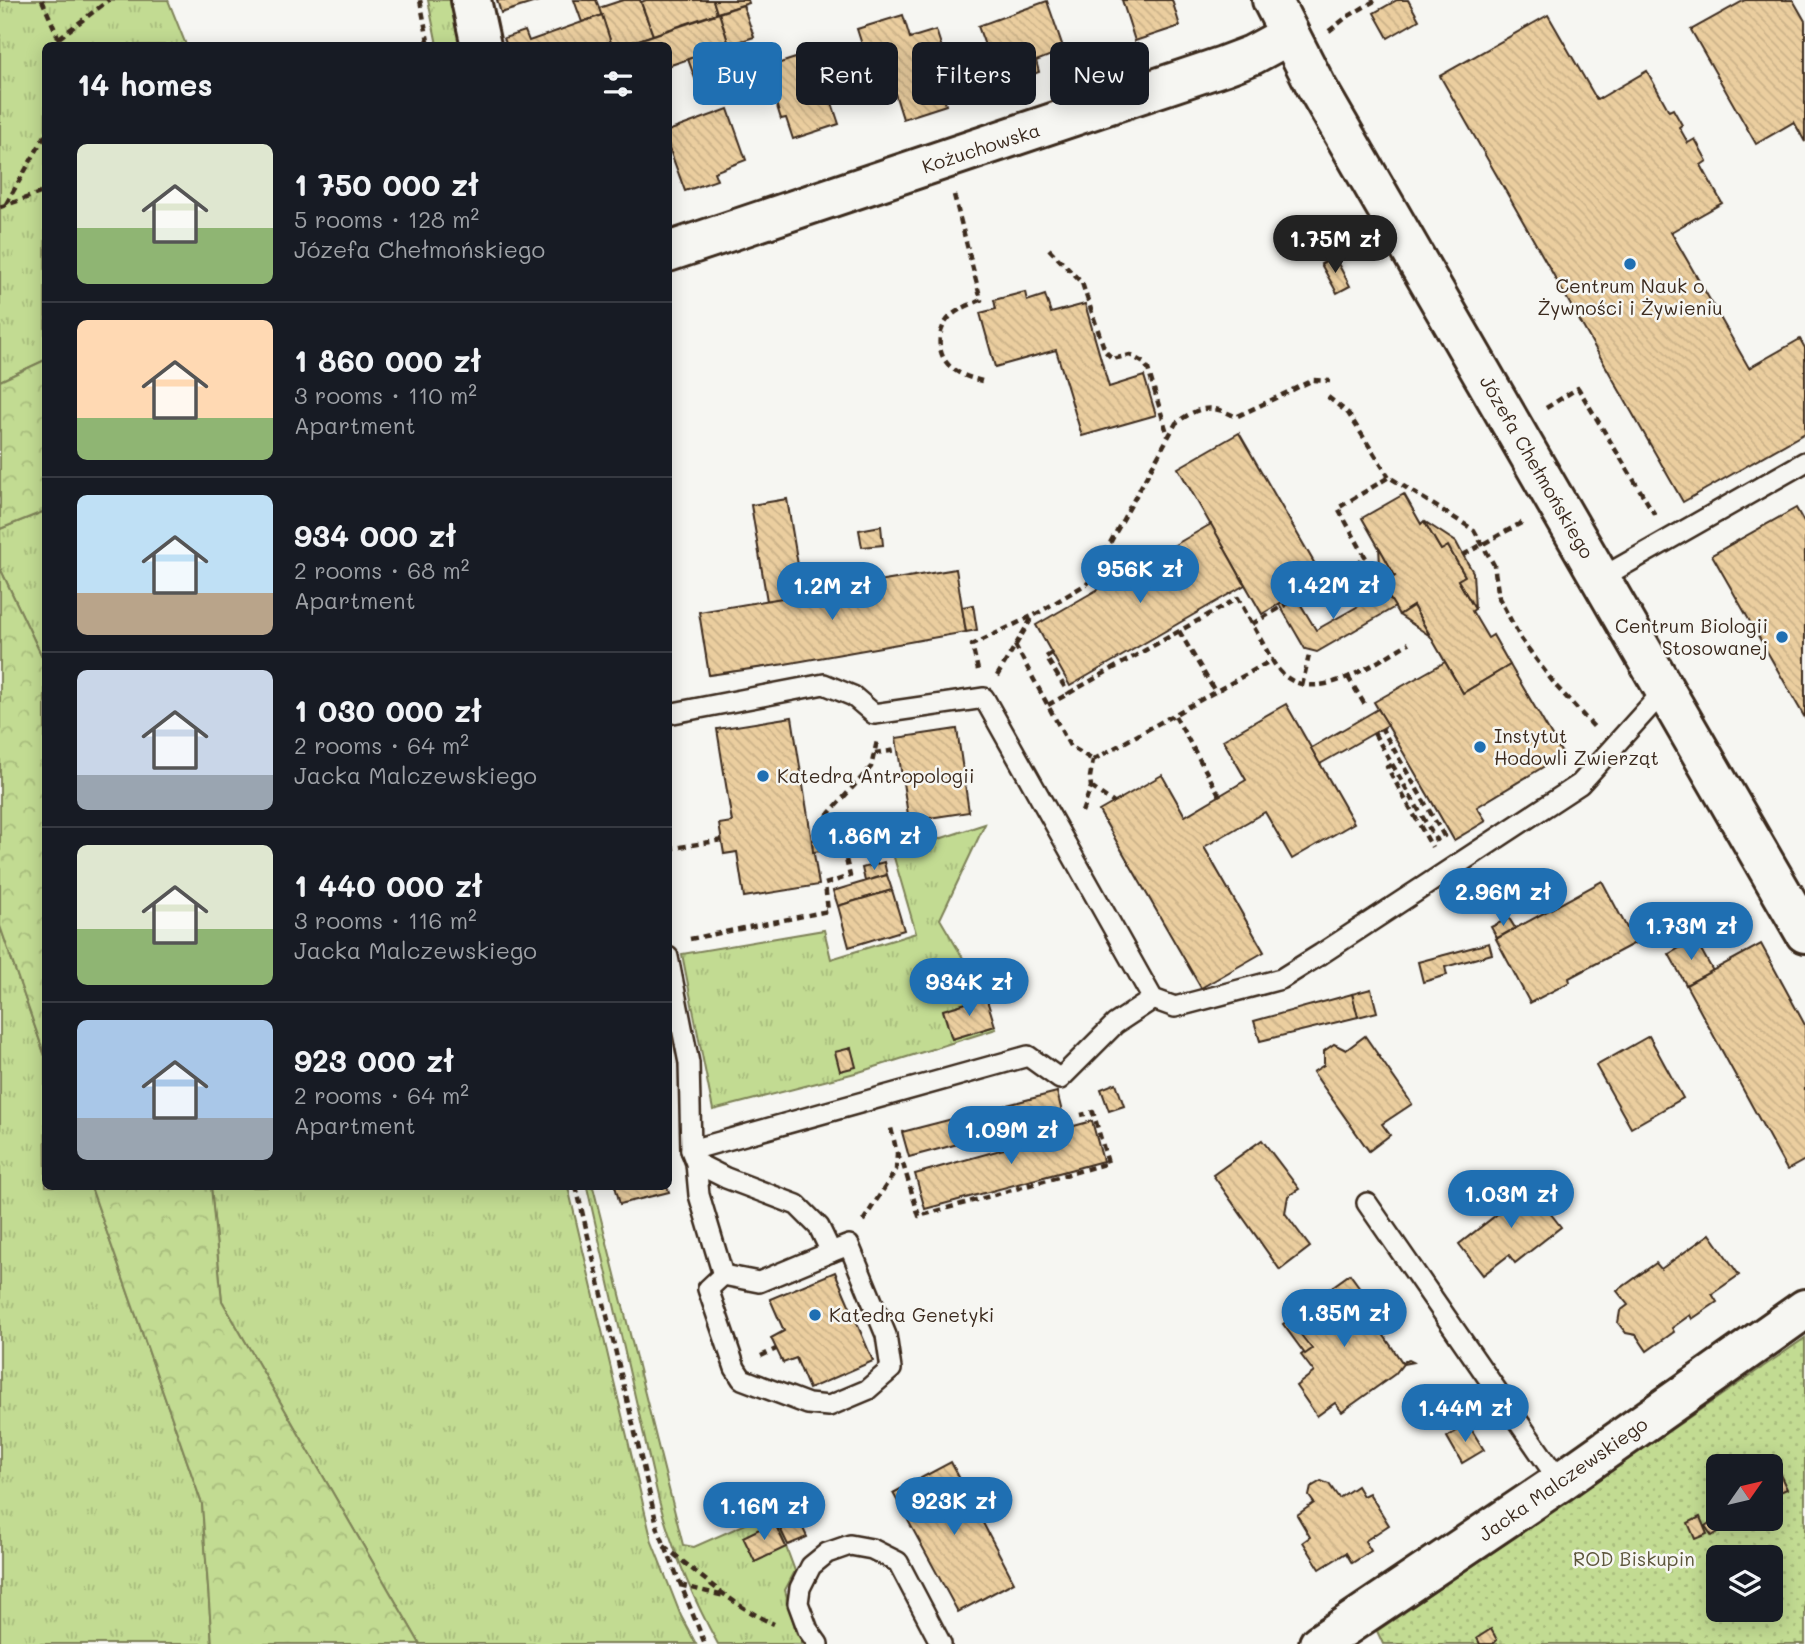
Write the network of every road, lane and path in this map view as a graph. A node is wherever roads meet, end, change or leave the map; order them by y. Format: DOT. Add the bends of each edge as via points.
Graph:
graph roads {
  1 [pos="42,0"];
  2 [pos="109,0"];
  3 [pos="420,0"];
  4 [pos="471,0"];
  5 [pos="1272,0"];
  6 [pos="1377,0"];
  7 [pos="1307,35"];
  8 [pos="59,38"];
  9 [pos="60,42"];
  10 [pos="428,42"];
  11 [pos="480,42"];
  12 [pos="42,141"];
  13 [pos="953,188"];
  14 [pos="42,192"];
  15 [pos="6,204"];
  16 [pos="0,207"];
  17 [pos="1049,249"];
  18 [pos="672,251"];
  19 [pos="982,381"];
  20 [pos="1330,381"];
  21 [pos="1328,397"];
  22 [pos="1540,412"];
  23 [pos="1168,437"];
  24 [pos="1805,462"];
  25 [pos="1389,477"];
  26 [pos="1654,515"];
  27 [pos="1528,519"];
  28 [pos="1483,544"];
  29 [pos="1464,555"];
  30 [pos="1601,578"];
  31 [pos="1033,616"];
  32 [pos="1252,624"];
  33 [pos="1179,631"];
  34 [pos="1409,643"];
  35 [pos="1015,645"];
  36 [pos="1310,651"];
  37 [pos="1052,653"];
  38 [pos="1272,660"];
  39 [pos="1348,677"];
  40 [pos="1302,686"];
  41 [pos="1216,692"];
  42 [pos="1069,694"];
  43 [pos="1668,694"];
  44 [pos="985,698"];
  45 [pos="1048,705"];
  46 [pos="1365,705"];
  47 [pos="882,713"];
  48 [pos="672,714"];
  49 [pos="1175,716"];
  50 [pos="1382,729"];
  51 [pos="1374,733"];
  52 [pos="1614,746"];
  53 [pos="898,750"];
  54 [pos="875,753"];
  55 [pos="1392,765"];
  56 [pos="1091,787"];
  57 [pos="1220,796"];
  58 [pos="1114,803"];
  59 [pos="824,829"];
  60 [pos="826,838"];
  61 [pos="722,840"];
  62 [pos="672,848"];
  63 [pos="1447,872"];
  64 [pos="1805,933"];
  65 [pos="681,941"];
  66 [pos="672,976"];
  67 [pos="1153,999"];
  68 [pos="883,1097"];
  69 [pos="1081,1115"];
  70 [pos="897,1153"];
  71 [pos="693,1157"];
  72 [pos="577,1190"];
  73 [pos="1367,1203"];
  74 [pos="840,1248"];
  75 [pos="723,1275"];
  76 [pos="1805,1309"];
  77 [pos="776,1349"];
  78 [pos="761,1356"];
  79 [pos="1560,1482"];
  80 [pos="664,1546"];
  81 [pos="680,1585"];
  82 [pos="728,1597"];
  83 [pos="813,1637"];
  84 [pos="705,1644"];
  85 [pos="941,1644"];
  86 [pos="1319,1644"];
  1 -- 8 [label="path"];
  2 -- 8 [label="path"];
  3 -- 10 [label="path"];
  4 -- 11 [label="street"];
  5 -- 7 [label="street, Józefa Chełmońskiego"];
  6 -- 7 [label="path"];
  7 -- 18 [label="street, Kożuchowska"];
  7 -- 30 [label="street, Józefa Chełmońskiego"];
  8 -- 9 [label="path"];
  12 -- 15 [label="path"];
  13 -- 19 [label="path" via="981,300 944,324 940,346 951,367"];
  14 -- 15 [label="path"];
  15 -- 16 [label="path"];
  17 -- 23 [label="path" via="1082,284 1105,351 1113,359 1130,355 1148,369"];
  20 -- 23 [label="path" via="1314,380 1236,417 1208,407 1188,413"];
  21 -- 25 [label="path" via="1348,413"];
  22 -- 26 [label="path" via="1578,388"];
  23 -- 31 [label="path" via="1088,583"];
  24 -- 30 [label="lane"];
  25 -- 28 [label="path" via="1474,530"];
  25 -- 32 [label="path" via="1338,508 1366,558"];
  27 -- 28 [label="path"];
  28 -- 29 [label="path"];
  28 -- 52 [label="path" via="1494,565 1499,598 1521,639 1556,686"];
  30 -- 43 [label="street, Józefa Chełmońskiego"];
  31 -- 35 [label="path"];
  31 -- 44 [label="path" via="972,645"];
  32 -- 33 [label="path" via="1238,598"];
  32 -- 38 [label="path"];
  33 -- 41 [label="path"];
  33 -- 42 [label="path"];
  34 -- 39 [label="path"];
  35 -- 44 [label="path"];
  35 -- 45 [label="path"];
  36 -- 40 [label="path"];
  37 -- 42 [label="path" via="1046,657"];
  38 -- 40 [label="path" via="1278,672"];
  38 -- 41 [label="path"];
  39 -- 40 [label="path"];
  39 -- 46 [label="path"];
  41 -- 49 [label="path"];
  42 -- 45 [label="path"];
  43 -- 52 [label="lane"];
  43 -- 64 [label="street, Józefa Chełmońskiego"];
  44 -- 47 [label="lane"];
  44 -- 67 [label="lane"];
  45 -- 49 [label="path" via="1070,746 1093,760"];
  47 -- 48 [label="lane" via="874,714 853,696 824,684"];
  47 -- 54 [label="path"];
  49 -- 57 [label="path"];
  50 -- 55 [label="path" via="1444,836 1436,841"];
  51 -- 55 [label="path"];
  52 -- 63 [label="lane" via="1580,784"];
  53 -- 54 [label="path"];
  54 -- 59 [label="path" via="871,767 829,811"];
  55 -- 63 [label="path" via="1387,767"];
  56 -- 58 [label="path"];
  59 -- 60 [label="path"];
  59 -- 65 [label="path" via="838,826 850,876 825,884 828,911"];
  61 -- 62 [label="path"];
  63 -- 67 [label="lane" via="1281,979 1175,1007"];
  66 -- 71 [label="lane" via="690,1063"];
  67 -- 68 [label="lane" via="1115,1024 1060,1079 1028,1056"];
  68 -- 70 [label="path"];
  68 -- 71 [label="lane"];
  69 -- 70 [label="path" via="1093,1112 1108,1163 919,1216"];
  70 -- 74 [label="path" via="895,1170"];
  71 -- 74 [label="lane" via="726,1178 797,1205"];
  71 -- 75 [label="lane" via="699,1195"];
  72 -- 80 [label="path"];
  73 -- 79 [label="lane"];
  74 -- 75 [label="lane" via="759,1282"];
  74 -- 75 [label="lane" via="886,1335 891,1369 867,1390 829,1406 808,1404 742,1379 708,1289"];
  76 -- 79 [label="street, Jacka Malczewskiego"];
  77 -- 78 [label="path"];
  79 -- 86 [label="street, Jacka Malczewskiego"];
  80 -- 81 [label="path"];
  80 -- 82 [label="path"];
  81 -- 82 [label="path"];
  81 -- 84 [label="path"];
  82 -- 83 [label="path" via="758,1616"];
  83 -- 85 [label="lane" via="798,1603 800,1588 811,1566 827,1553 850,1545 872,1549 898,1562"];
}
